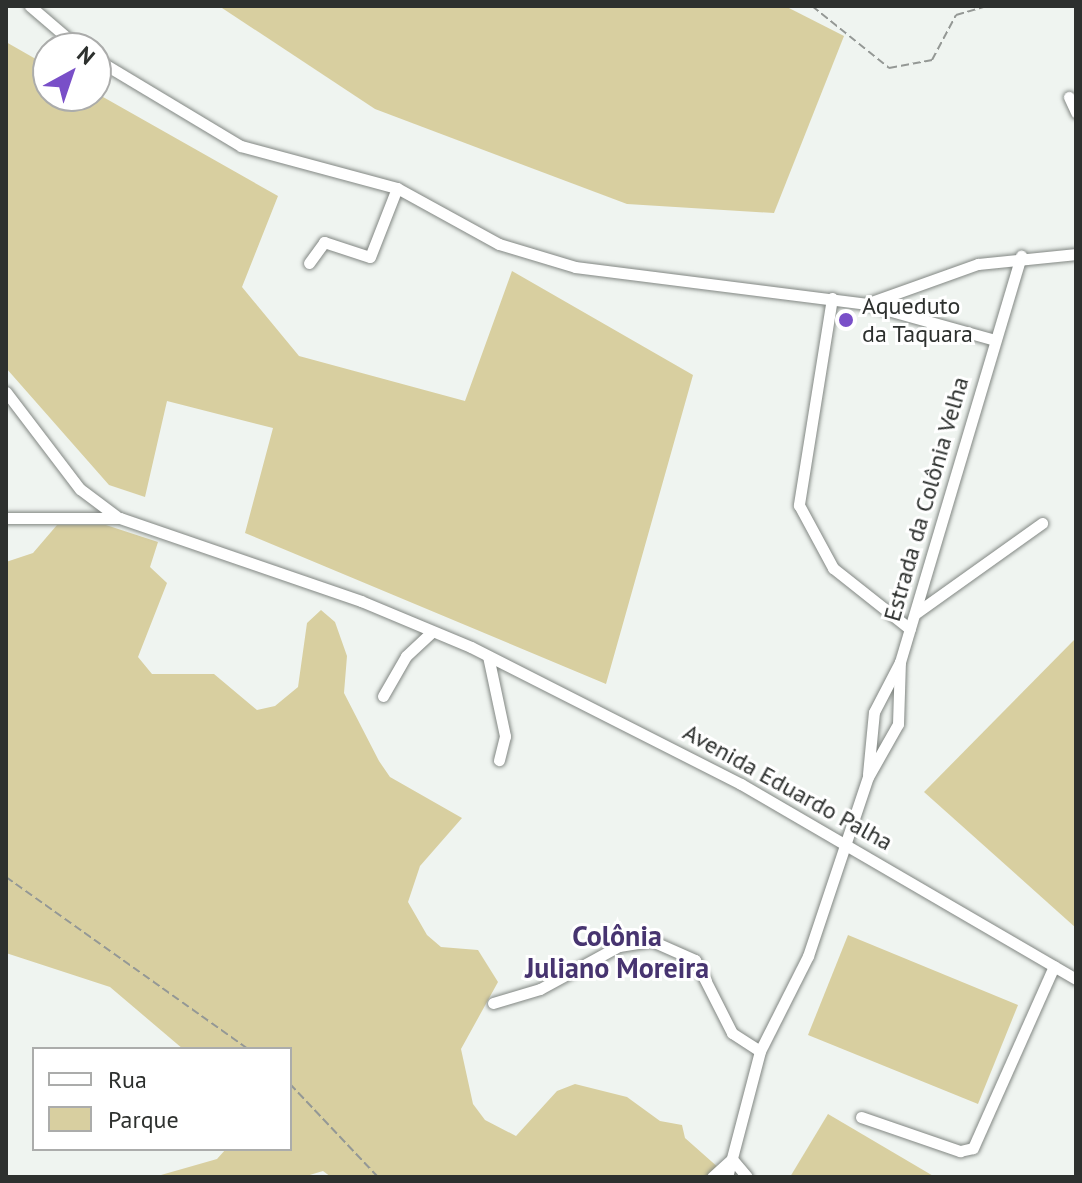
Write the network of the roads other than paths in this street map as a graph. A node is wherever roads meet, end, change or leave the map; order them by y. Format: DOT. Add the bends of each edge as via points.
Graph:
graph roads {
  1 [pos="30,6"];
  2 [pos="60,32"];
  3 [pos="112,69"];
  4 [pos="1069,97"];
  5 [pos="1076,112"];
  6 [pos="397,188"];
  7 [pos="1076,254"];
  8 [pos="1021,256"];
  9 [pos="309,263"];
  10 [pos="838,299"];
  11 [pos="866,304"];
  12 [pos="995,340"];
  13 [pos="6,392"];
  14 [pos="6,518"];
  15 [pos="120,518"];
  16 [pos="1042,523"];
  17 [pos="916,613"];
  18 [pos="910,629"];
  19 [pos="432,632"];
  20 [pos="488,656"];
  21 [pos="900,662"];
  22 [pos="383,696"];
  23 [pos="499,760"];
  24 [pos="868,777"];
  25 [pos="846,843"];
  26 [pos="1054,966"];
  27 [pos="1076,979"];
  28 [pos="493,1003"];
  29 [pos="760,1051"];
  30 [pos="861,1117"];
  31 [pos="732,1159"];
  32 [pos="712,1177"];
  33 [pos="727,1177"];
  34 [pos="747,1177"];
  1 -- 2 [label="street"];
  3 -- 6 [label="street" via="241,146"];
  4 -- 5 [label="street"];
  6 -- 9 [label="street" via="370,257 324,242"];
  6 -- 10 [label="street" via="499,244 575,267"];
  7 -- 8 [label="street"];
  8 -- 11 [label="street"];
  8 -- 12 [label="street, Estrada da Colônia Velha"];
  10 -- 11 [label="street"];
  10 -- 18 [label="street" via="799,505 833,568"];
  11 -- 12 [label="street"];
  12 -- 17 [label="street, Estrada da Colônia Velha"];
  13 -- 15 [label="street" via="80,489"];
  14 -- 15 [label="street"];
  15 -- 19 [label="street, Avenida Eduardo Palha"];
  16 -- 17 [label="street"];
  17 -- 18 [label="street, Estrada da Colônia Velha"];
  18 -- 21 [label="street, Estrada da Colônia Velha"];
  19 -- 20 [label="street, Avenida Eduardo Palha"];
  19 -- 22 [label="street" via="406,656"];
  20 -- 23 [label="street" via="505,736"];
  20 -- 25 [label="street, Avenida Eduardo Palha"];
  21 -- 24 [label="street, Estrada da Colônia Velha" via="874,712"];
  21 -- 24 [label="street, Estrada da Colônia Velha" via="898,724"];
  24 -- 25 [label="street, Estrada da Colônia Velha"];
  25 -- 26 [label="street, Avenida Eduardo Palha"];
  25 -- 29 [label="street, Estrada da Colônia Velha" via="808,956"];
  26 -- 27 [label="street, Avenida Eduardo Palha"];
  26 -- 30 [label="street" via="973,1148 960,1151"];
  28 -- 29 [label="street" via="540,989 619,946 652,941 695,960 732,1033"];
  29 -- 31 [label="street, Estrada da Colônia Velha"];
  31 -- 32 [label="street"];
  31 -- 33 [label="street, Estrada da Colônia Velha"];
  31 -- 34 [label="street"];
}
